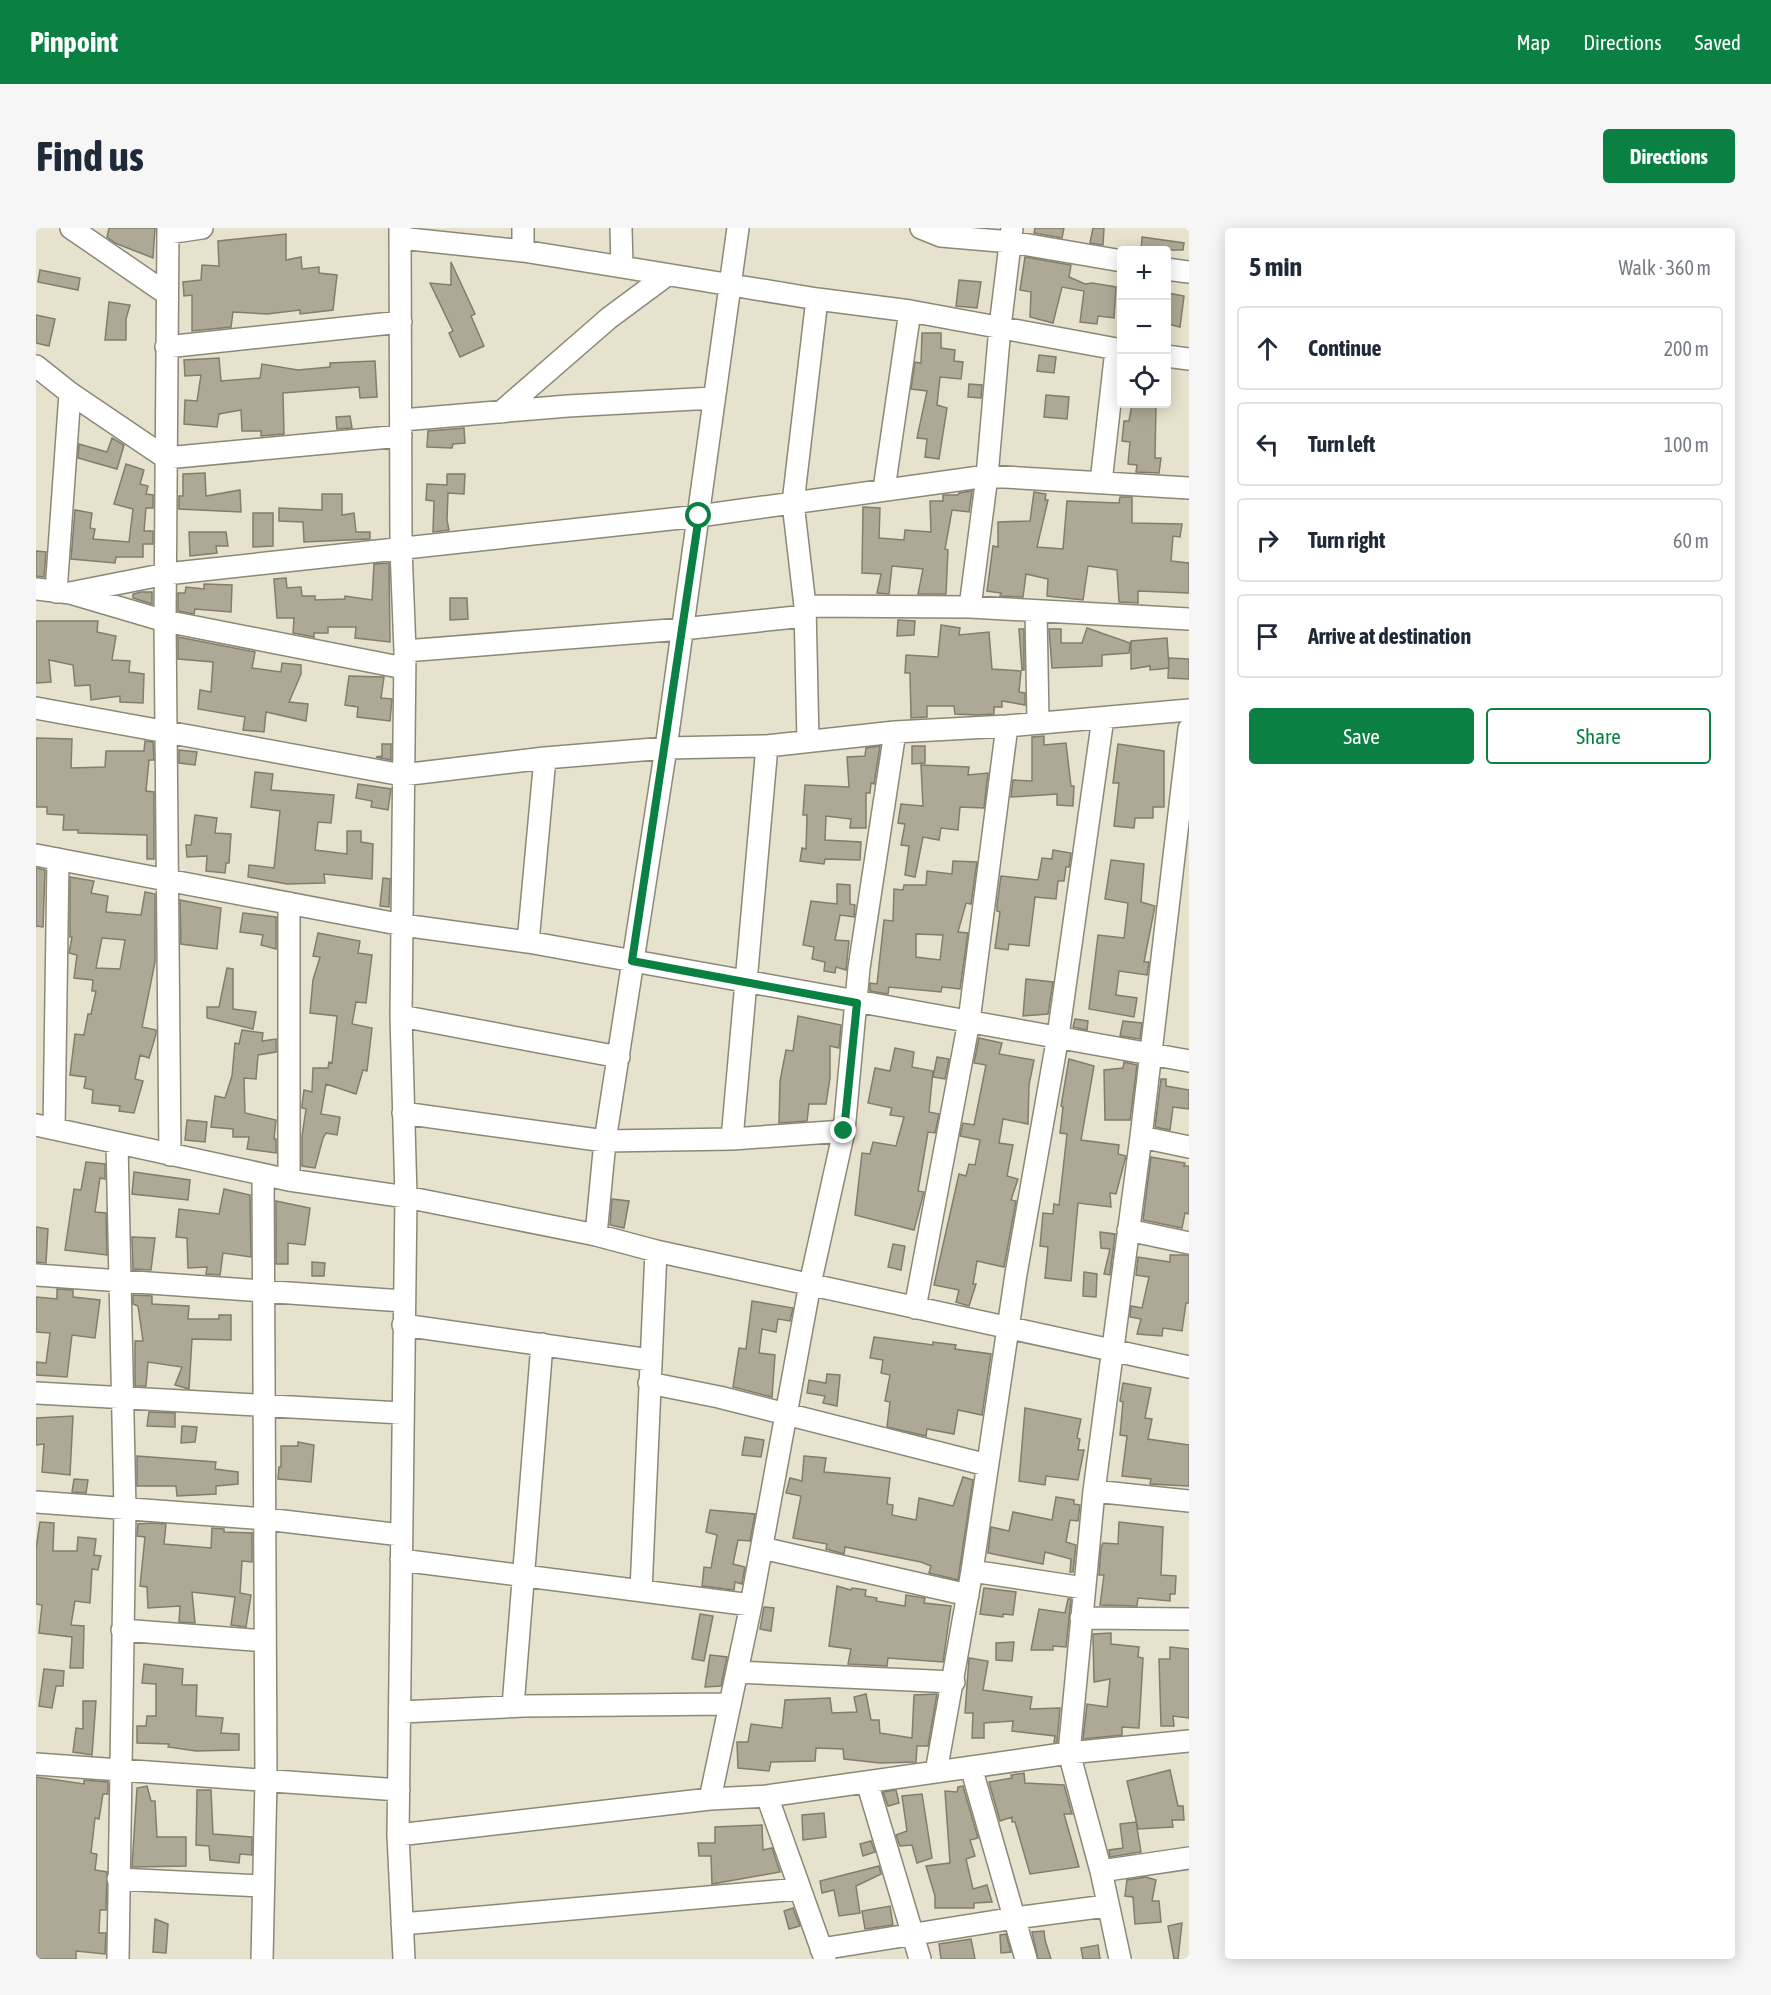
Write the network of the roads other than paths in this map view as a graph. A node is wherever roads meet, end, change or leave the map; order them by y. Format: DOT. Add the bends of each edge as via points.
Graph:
graph roads {
  1 [pos="71,228"];
  2 [pos="202,228"];
  3 [pos="523,228"];
  4 [pos="621,228"];
  5 [pos="738,228"];
  6 [pos="921,228"];
  7 [pos="168,230"];
  8 [pos="400,233"];
  9 [pos="1011,235"];
  10 [pos="523,251"];
  11 [pos="1117,260"];
  12 [pos="622,267"];
  13 [pos="1171,270"];
  14 [pos="1189,272"];
  15 [pos="667,275"];
  16 [pos="730,285"];
  17 [pos="167,294"];
  18 [pos="816,299"];
  19 [pos="910,311"];
  20 [pos="400,322"];
  21 [pos="1000,327"];
  22 [pos="166,347"];
  23 [pos="1117,350"];
  24 [pos="1118,354"];
  25 [pos="1171,357"];
  26 [pos="1189,359"];
  27 [pos="36,366"];
  28 [pos="70,393"];
  29 [pos="713,398"];
  30 [pos="501,412"];
  31 [pos="401,428"];
  32 [pos="166,458"];
  33 [pos="987,476"];
  34 [pos="1101,482"];
  35 [pos="1189,488"];
  36 [pos="884,489"];
  37 [pos="793,503"];
  38 [pos="699,516"];
  39 [pos="401,549"];
  40 [pos="166,574"];
  41 [pos="54,592"];
  42 [pos="970,607"];
  43 [pos="805,611"];
  44 [pos="1036,611"];
  45 [pos="1189,619"];
  46 [pos="165,621"];
  47 [pos="682,629"];
  48 [pos="404,660"];
  49 [pos="36,708"];
  50 [pos="1189,710"];
  51 [pos="1102,718"];
  52 [pos="1038,721"];
  53 [pos="1007,726"];
  54 [pos="1189,729"];
  55 [pos="895,732"];
  56 [pos="167,734"];
  57 [pos="808,741"];
  58 [pos="766,746"];
  59 [pos="666,748"];
  60 [pos="545,758"];
  61 [pos="402,775"];
  62 [pos="36,855"];
  63 [pos="58,859"];
  64 [pos="167,880"];
  65 [pos="289,903"];
  66 [pos="403,925"];
  67 [pos="528,942"];
  68 [pos="632,961"];
  69 [pos="745,981"];
  70 [pos="857,1003"];
  71 [pos="401,1016"];
  72 [pos="969,1021"];
  73 [pos="1058,1036"];
  74 [pos="1149,1055"];
  75 [pos="618,1057"];
  76 [pos="1189,1061"];
  77 [pos="403,1113"];
  78 [pos="45,1127"];
  79 [pos="844,1131"];
  80 [pos="1141,1137"];
  81 [pos="732,1139"];
  82 [pos="605,1141"];
  83 [pos="117,1143"];
  84 [pos="1189,1147"];
  85 [pos="170,1155"];
  86 [pos="263,1175"];
  87 [pos="289,1180"];
  88 [pos="406,1197"];
  89 [pos="1128,1230"];
  90 [pos="596,1235"];
  91 [pos="1189,1243"];
  92 [pos="656,1251"];
  93 [pos="36,1275"];
  94 [pos="120,1283"];
  95 [pos="810,1284"];
  96 [pos="264,1293"];
  97 [pos="403,1301"];
  98 [pos="915,1308"];
  99 [pos="403,1325"];
  100 [pos="1008,1329"];
  101 [pos="542,1344"];
  102 [pos="1113,1352"];
  103 [pos="650,1360"];
  104 [pos="1189,1368"];
  105 [pos="649,1383"];
  106 [pos="36,1393"];
  107 [pos="123,1399"];
  108 [pos="265,1407"];
  109 [pos="402,1413"];
  110 [pos="786,1416"];
  111 [pos="987,1465"];
  112 [pos="1094,1491"];
  113 [pos="1189,1501"];
  114 [pos="36,1502"];
  115 [pos="125,1509"];
  116 [pos="266,1519"];
  117 [pos="401,1535"];
  118 [pos="762,1548"];
  119 [pos="401,1560"];
  120 [pos="972,1571"];
  121 [pos="522,1575"];
  122 [pos="1084,1587"];
  123 [pos="640,1591"];
  124 [pos="968,1595"];
  125 [pos="751,1605"];
  126 [pos="1081,1618"];
  127 [pos="1189,1618"];
  128 [pos="122,1630"];
  129 [pos="265,1641"];
  130 [pos="737,1672"];
  131 [pos="954,1682"];
  132 [pos="729,1704"];
  133 [pos="513,1706"];
  134 [pos="402,1712"];
  135 [pos="1189,1741"];
  136 [pos="1069,1753"];
  137 [pos="36,1764"];
  138 [pos="971,1767"];
  139 [pos="120,1770"];
  140 [pos="936,1772"];
  141 [pos="266,1780"];
  142 [pos="867,1782"];
  143 [pos="399,1790"];
  144 [pos="767,1796"];
  145 [pos="710,1799"];
  146 [pos="398,1835"];
  147 [pos="1189,1858"];
  148 [pos="1101,1870"];
  149 [pos="118,1879"];
  150 [pos="262,1886"];
  151 [pos="798,1888"];
  152 [pos="1106,1906"];
  153 [pos="1015,1918"];
  154 [pos="402,1924"];
  155 [pos="913,1934"];
  156 [pos="823,1954"];
  157 [pos="118,1959"];
  158 [pos="262,1959"];
  159 [pos="404,1959"];
  160 [pos="920,1959"];
  161 [pos="1026,1959"];
  162 [pos="1120,1959"];
  1 -- 17 [label="street"];
  2 -- 7 [label="street"];
  3 -- 10 [label="street"];
  4 -- 12 [label="street"];
  5 -- 16 [label="street"];
  6 -- 9 [label="street" via="959,239"];
  7 -- 17 [label="street"];
  8 -- 10 [label="street"];
  8 -- 20 [label="street"];
  9 -- 11 [label="street"];
  9 -- 21 [label="street"];
  10 -- 12 [label="street"];
  12 -- 15 [label="street"];
  13 -- 14 [label="street"];
  15 -- 16 [label="street"];
  15 -- 30 [label="street" via="609,318"];
  16 -- 18 [label="street"];
  16 -- 29 [label="street"];
  17 -- 22 [label="street"];
  18 -- 19 [label="street"];
  18 -- 37 [label="street"];
  19 -- 21 [label="street"];
  19 -- 36 [label="street"];
  20 -- 22 [label="street"];
  20 -- 31 [label="street"];
  21 -- 23 [label="street"];
  21 -- 33 [label="street"];
  22 -- 32 [label="street"];
  24 -- 34 [label="street"];
  25 -- 26 [label="street"];
  27 -- 28 [label="street"];
  28 -- 32 [label="street"];
  28 -- 41 [label="street"];
  29 -- 30 [label="street"];
  29 -- 38 [label="street"];
  30 -- 31 [label="street"];
  31 -- 32 [label="street"];
  31 -- 39 [label="street"];
  32 -- 40 [label="street"];
  33 -- 34 [label="street"];
  33 -- 36 [label="street"];
  33 -- 42 [label="street"];
  34 -- 35 [label="street"];
  36 -- 37 [label="street"];
  37 -- 38 [label="street"];
  37 -- 43 [label="street"];
  38 -- 39 [label="street"];
  38 -- 47 [label="street"];
  39 -- 40 [label="street"];
  39 -- 48 [label="street"];
  40 -- 41 [label="street"];
  40 -- 46 [label="street"];
  41 -- 46 [label="street"];
  42 -- 43 [label="street"];
  42 -- 44 [label="street"];
  43 -- 47 [label="street"];
  43 -- 57 [label="street"];
  44 -- 45 [label="street"];
  44 -- 52 [label="street"];
  46 -- 48 [label="street"];
  46 -- 56 [label="street"];
  47 -- 48 [label="street"];
  47 -- 59 [label="street"];
  48 -- 61 [label="street"];
  49 -- 56 [label="street"];
  50 -- 51 [label="street"];
  51 -- 52 [label="street"];
  51 -- 73 [label="street"];
  52 -- 53 [label="street"];
  53 -- 55 [label="street"];
  53 -- 72 [label="street"];
  54 -- 74 [label="street"];
  55 -- 57 [label="street"];
  55 -- 70 [label="street" via="870,887"];
  56 -- 61 [label="street"];
  56 -- 64 [label="street"];
  57 -- 58 [label="street"];
  58 -- 59 [label="street"];
  58 -- 69 [label="street"];
  59 -- 60 [label="street"];
  59 -- 68 [label="street"];
  60 -- 61 [label="street"];
  60 -- 67 [label="street"];
  61 -- 66 [label="street"];
  62 -- 63 [label="street"];
  63 -- 64 [label="street"];
  63 -- 78 [label="street"];
  64 -- 65 [label="street"];
  64 -- 85 [label="street"];
  65 -- 66 [label="street"];
  65 -- 87 [label="street"];
  66 -- 67 [label="street"];
  66 -- 71 [label="street"];
  67 -- 68 [label="street"];
  68 -- 69 [label="street"];
  68 -- 75 [label="street"];
  69 -- 70 [label="street"];
  69 -- 81 [label="street"];
  70 -- 72 [label="street"];
  70 -- 79 [label="street"];
  71 -- 75 [label="street"];
  71 -- 77 [label="street"];
  72 -- 73 [label="street"];
  72 -- 98 [label="street"];
  73 -- 74 [label="street"];
  73 -- 100 [label="street"];
  74 -- 76 [label="street"];
  74 -- 80 [label="street"];
  75 -- 82 [label="street"];
  77 -- 82 [label="street"];
  77 -- 88 [label="street"];
  78 -- 83 [label="street"];
  79 -- 81 [label="street"];
  79 -- 95 [label="street"];
  80 -- 84 [label="street"];
  80 -- 89 [label="street"];
  81 -- 82 [label="street"];
  82 -- 90 [label="street"];
  83 -- 85 [label="street"];
  83 -- 94 [label="street"];
  85 -- 86 [label="street"];
  86 -- 87 [label="street"];
  86 -- 96 [label="street"];
  87 -- 88 [label="street"];
  88 -- 90 [label="street"];
  88 -- 97 [label="street"];
  89 -- 91 [label="street"];
  89 -- 102 [label="street"];
  90 -- 92 [label="street"];
  92 -- 95 [label="street"];
  92 -- 103 [label="street"];
  93 -- 94 [label="street"];
  94 -- 96 [label="street"];
  94 -- 107 [label="street"];
  95 -- 98 [label="street"];
  95 -- 110 [label="street"];
  96 -- 97 [label="street"];
  96 -- 108 [label="street"];
  97 -- 99 [label="street"];
  98 -- 100 [label="street"];
  99 -- 101 [label="street"];
  99 -- 109 [label="street"];
  100 -- 102 [label="street"];
  100 -- 111 [label="street"];
  101 -- 103 [label="street"];
  101 -- 121 [label="street"];
  102 -- 104 [label="street"];
  102 -- 112 [label="street"];
  103 -- 105 [label="street"];
  105 -- 110 [label="street"];
  105 -- 123 [label="street"];
  106 -- 107 [label="street"];
  107 -- 108 [label="street"];
  107 -- 115 [label="street"];
  108 -- 109 [label="street"];
  108 -- 116 [label="street"];
  109 -- 117 [label="street"];
  110 -- 111 [label="street"];
  110 -- 118 [label="street"];
  111 -- 120 [label="street"];
  112 -- 113 [label="street"];
  112 -- 122 [label="street"];
  114 -- 115 [label="street"];
  115 -- 116 [label="street"];
  115 -- 128 [label="street"];
  116 -- 117 [label="street"];
  116 -- 129 [label="street"];
  117 -- 119 [label="street"];
  118 -- 124 [label="street"];
  118 -- 125 [label="street"];
  119 -- 121 [label="street"];
  119 -- 134 [label="street"];
  120 -- 122 [label="street"];
  120 -- 124 [label="street"];
  121 -- 123 [label="street"];
  121 -- 133 [label="street"];
  122 -- 126 [label="street"];
  123 -- 125 [label="street"];
  124 -- 131 [label="street"];
  125 -- 130 [label="street"];
  126 -- 127 [label="street"];
  126 -- 136 [label="street"];
  128 -- 129 [label="street"];
  128 -- 139 [label="street"];
  129 -- 141 [label="street"];
  130 -- 131 [label="street"];
  130 -- 132 [label="street"];
  131 -- 140 [label="street"];
  132 -- 133 [label="street"];
  132 -- 145 [label="street"];
  133 -- 134 [label="street"];
  134 -- 143 [label="street"];
  135 -- 136 [label="street"];
  136 -- 138 [label="street"];
  136 -- 148 [label="street"];
  137 -- 139 [label="street"];
  138 -- 140 [label="street"];
  138 -- 153 [label="street"];
  139 -- 141 [label="street"];
  139 -- 149 [label="street"];
  140 -- 142 [label="street"];
  141 -- 143 [label="street"];
  141 -- 150 [label="street"];
  142 -- 144 [label="street"];
  142 -- 155 [label="street"];
  143 -- 146 [label="street"];
  144 -- 145 [label="street"];
  144 -- 151 [label="street"];
  145 -- 146 [label="street"];
  146 -- 154 [label="street"];
  147 -- 148 [label="street"];
  148 -- 152 [label="street"];
  149 -- 150 [label="street"];
  149 -- 157 [label="street"];
  150 -- 158 [label="street"];
  151 -- 154 [label="street"];
  151 -- 156 [label="street"];
  152 -- 153 [label="street"];
  152 -- 162 [label="street"];
  153 -- 155 [label="street"];
  153 -- 161 [label="street"];
  154 -- 159 [label="street"];
  155 -- 156 [label="street"];
  155 -- 160 [label="street"];
}
